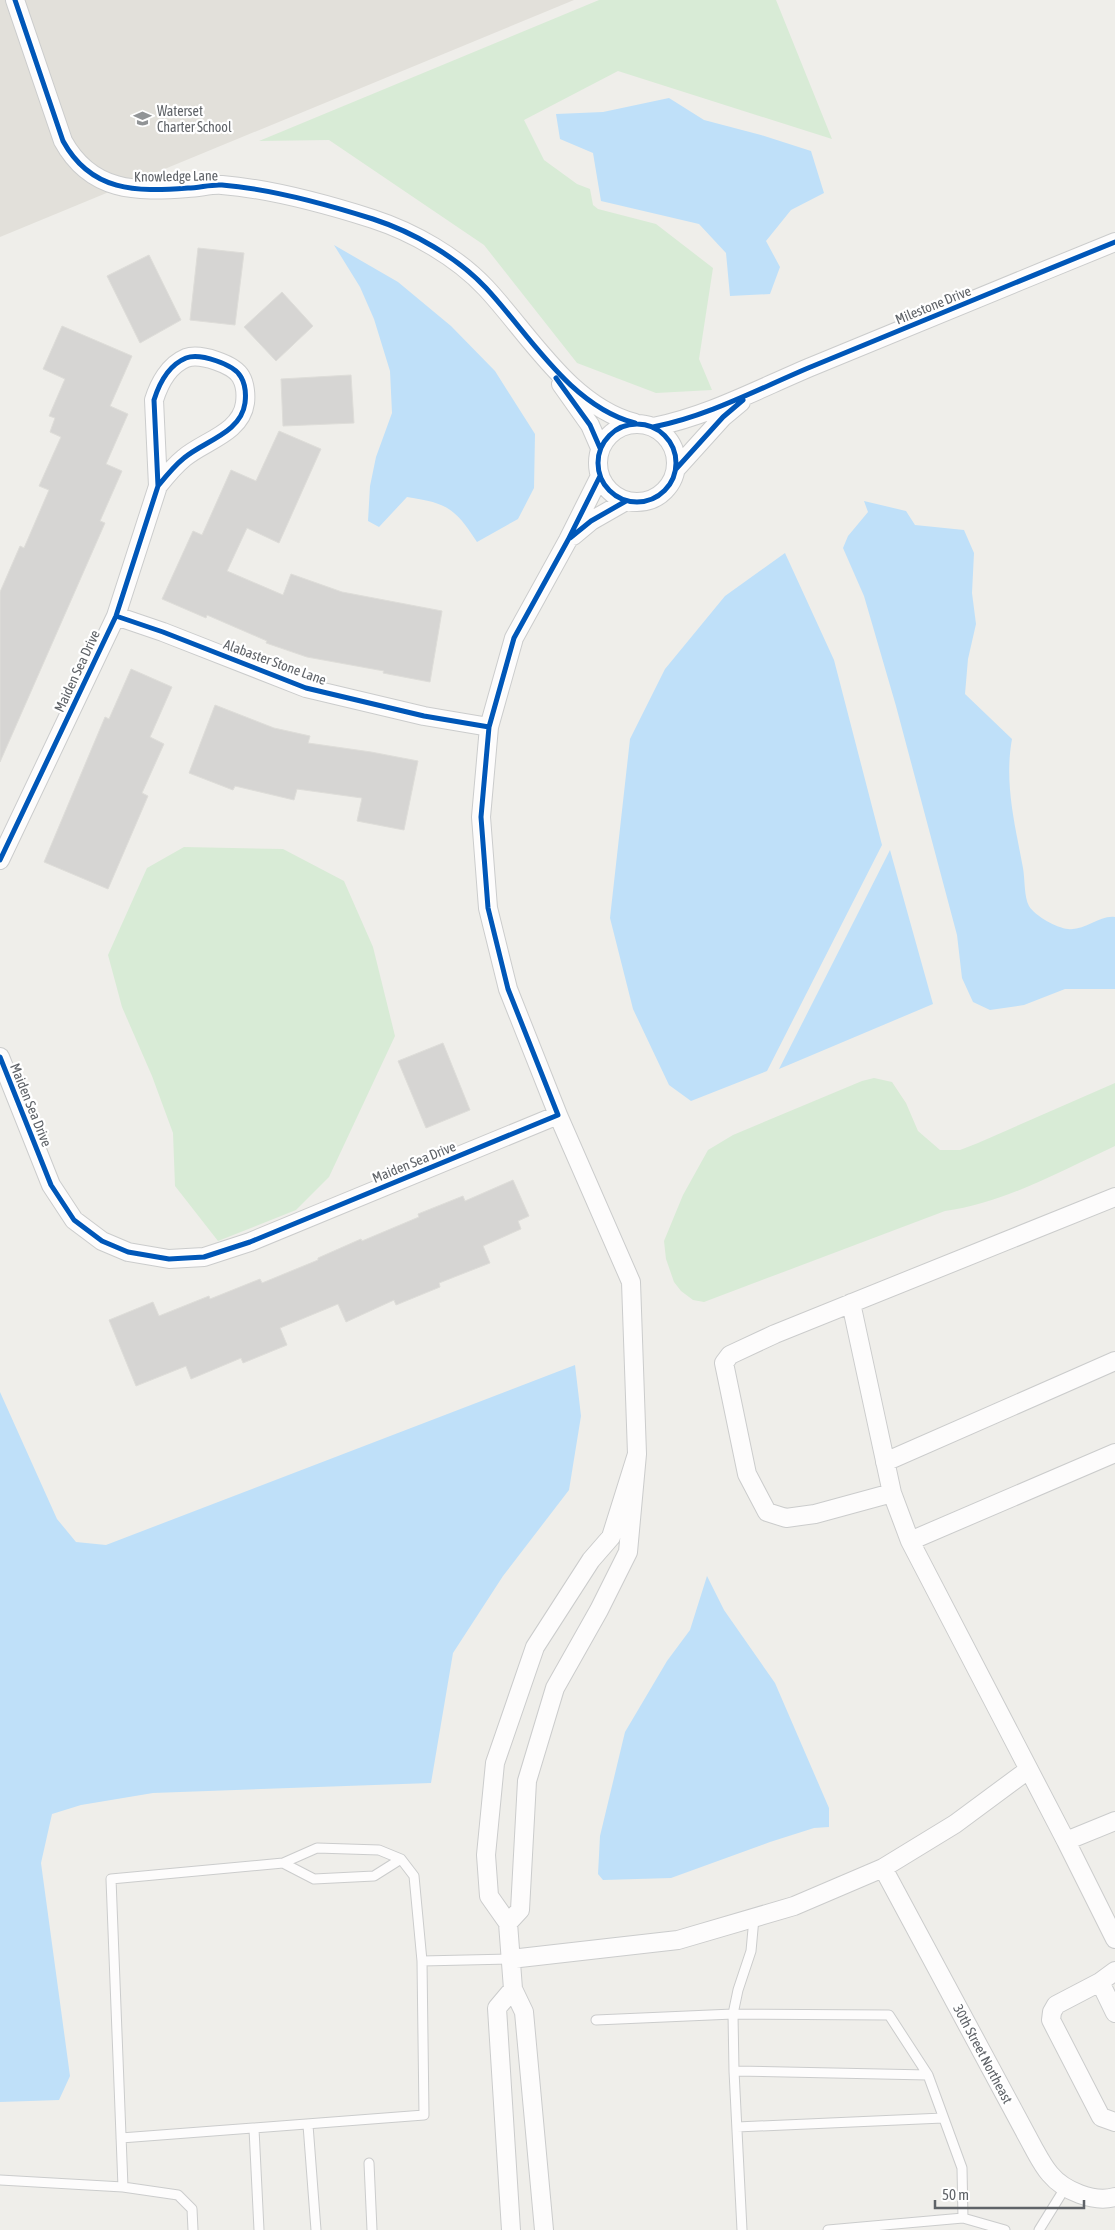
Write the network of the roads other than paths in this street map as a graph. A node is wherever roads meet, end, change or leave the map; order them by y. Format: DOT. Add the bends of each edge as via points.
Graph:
graph roads {
  1 [pos="15,0"];
  2 [pos="25,0"];
  3 [pos="56,121"];
  4 [pos="1115,242"];
  5 [pos="542,356"];
  6 [pos="759,388"];
  7 [pos="635,423"];
  8 [pos="653,427"];
  9 [pos="600,448"];
  10 [pos="676,470"];
  11 [pos="600,476"];
  12 [pos="158,486"];
  13 [pos="626,501"];
  14 [pos="568,540"];
  15 [pos="116,616"];
  16 [pos="489,727"];
  17 [pos="0,860"];
  18 [pos="0,1057"];
  19 [pos="558,1115"];
  20 [pos="1115,1197"];
  21 [pos="851,1303"];
  22 [pos="1115,1361"];
  23 [pos="1115,1453"];
  24 [pos="637,1454"];
  25 [pos="885,1462"];
  26 [pos="892,1493"];
  27 [pos="910,1541"];
  28 [pos="1028,1770"];
  29 [pos="1115,1821"];
  30 [pos="1066,1842"];
  31 [pos="401,1859"];
  32 [pos="283,1863"];
  33 [pos="883,1868"];
  34 [pos="754,1918"];
  35 [pos="508,1923"];
  36 [pos="1115,1939"];
  37 [pos="511,1959"];
  38 [pos="422,1961"];
  39 [pos="1115,1971"];
  40 [pos="1100,1982"];
  41 [pos="513,1990"];
  42 [pos="1115,2013"];
  43 [pos="733,2014"];
  44 [pos="596,2020"];
  45 [pos="734,2071"];
  46 [pos="928,2075"];
  47 [pos="943,2118"];
  48 [pos="1115,2122"];
  49 [pos="308,2125"];
  50 [pos="738,2127"];
  51 [pos="254,2129"];
  52 [pos="121,2138"];
  53 [pos="369,2163"];
  54 [pos="0,2180"];
  55 [pos="123,2187"];
  56 [pos="1065,2188"];
  57 [pos="1115,2197"];
  58 [pos="962,2218"];
  59 [pos="194,2230"];
  60 [pos="259,2230"];
  61 [pos="316,2230"];
  62 [pos="372,2230"];
  63 [pos="511,2230"];
  64 [pos="544,2230"];
  65 [pos="742,2230"];
  66 [pos="828,2230"];
  67 [pos="1005,2230"];
  68 [pos="1039,2230"];
  1 -- 3 [label="street"];
  2 -- 3 [label="street"];
  3 -- 5 [label="street, Knowledge Lane" via="72,157 87,172 114,186 141,191 220,185 297,198 400,230 437,250 474,276"];
  4 -- 6 [label="street, Milestone Drive"];
  5 -- 7 [label="street, Knowledge Lane" via="605,411"];
  5 -- 9 [label="street, Knowledge Lane" via="590,425"];
  6 -- 8 [label="street, Milestone Drive" via="700,415"];
  6 -- 10 [label="street, Milestone Drive" via="723,417"];
  7 -- 8 [label="street, Milestone Drive"];
  7 -- 9 [label="street" via="614,431"];
  8 -- 10 [label="street, Milestone Drive" via="670,440"];
  9 -- 11 [label="street"];
  10 -- 13 [label="street, Milestone Drive" via="672,482 652,499"];
  11 -- 13 [label="street" via="615,496"];
  11 -- 14 [label="street"];
  12 -- 12 [label="street" via="185,457 240,419 246,401 241,376 235,371 215,360 194,356 184,359 165,376 154,400"];
  12 -- 15 [label="street, Maiden Sea Drive"];
  13 -- 14 [label="street, Milestone Drive" via="591,520"];
  14 -- 16 [label="street" via="514,638"];
  15 -- 16 [label="street, Alabaster Stone Lane" via="306,688 424,716"];
  15 -- 17 [label="street, Maiden Sea Drive"];
  16 -- 19 [label="street" via="481,817 488,908 508,989"];
  18 -- 19 [label="street, Maiden Sea Drive" via="51,1185 74,1220 102,1241 128,1252 169,1260 204,1258 250,1242"];
  19 -- 24 [label="street" via="631,1282"];
  20 -- 21 [label="street"];
  21 -- 25 [label="street"];
  21 -- 26 [label="street" via="738,1350 730,1354 724,1363 747,1474 767,1512 786,1518 839,1509"];
  22 -- 25 [label="street"];
  23 -- 27 [label="street"];
  24 -- 35 [label="street" via="628,1552 554,1688 527,1781 520,1910"];
  24 -- 35 [label="street" via="611,1537 591,1560 535,1647 496,1763 486,1855 488,1896"];
  25 -- 26 [label="street"];
  26 -- 27 [label="street"];
  27 -- 28 [label="street"];
  28 -- 30 [label="street"];
  28 -- 33 [label="street" via="955,1824"];
  29 -- 30 [label="street"];
  30 -- 36 [label="street"];
  31 -- 32 [label="lane" via="379,1850 317,1848"];
  31 -- 32 [label="lane" via="374,1876 314,1879"];
  31 -- 38 [label="lane" via="414,1876"];
  32 -- 52 [label="lane" via="111,1880"];
  33 -- 34 [label="street" via="794,1906"];
  33 -- 56 [label="street, 30th Street Northeast" via="1033,2147 1050,2174"];
  34 -- 37 [label="street" via="678,1940"];
  34 -- 43 [label="lane" via="751,1951"];
  35 -- 37 [label="street"];
  37 -- 38 [label="lane"];
  37 -- 41 [label="street"];
  38 -- 49 [label="lane" via="424,2115"];
  39 -- 40 [label="street"];
  40 -- 42 [label="street"];
  40 -- 48 [label="street" via="1056,2005 1051,2020 1101,2117"];
  41 -- 63 [label="street" via="497,2008"];
  41 -- 64 [label="street" via="524,2012"];
  43 -- 44 [label="lane"];
  43 -- 45 [label="lane"];
  43 -- 46 [label="lane" via="888,2015"];
  45 -- 46 [label="lane"];
  45 -- 50 [label="lane"];
  46 -- 47 [label="lane"];
  47 -- 50 [label="lane"];
  47 -- 58 [label="lane" via="962,2168"];
  49 -- 51 [label="lane"];
  49 -- 61 [label="lane"];
  50 -- 65 [label="lane"];
  51 -- 52 [label="lane"];
  51 -- 60 [label="lane"];
  52 -- 55 [label="lane"];
  53 -- 62 [label="lane"];
  54 -- 55 [label="lane"];
  55 -- 59 [label="lane" via="178,2195 192,2209"];
  56 -- 57 [label="street, 30th Street Northeast" via="1090,2197"];
  56 -- 68 [label="lane"];
  58 -- 66 [label="lane"];
  58 -- 67 [label="lane"];
}
